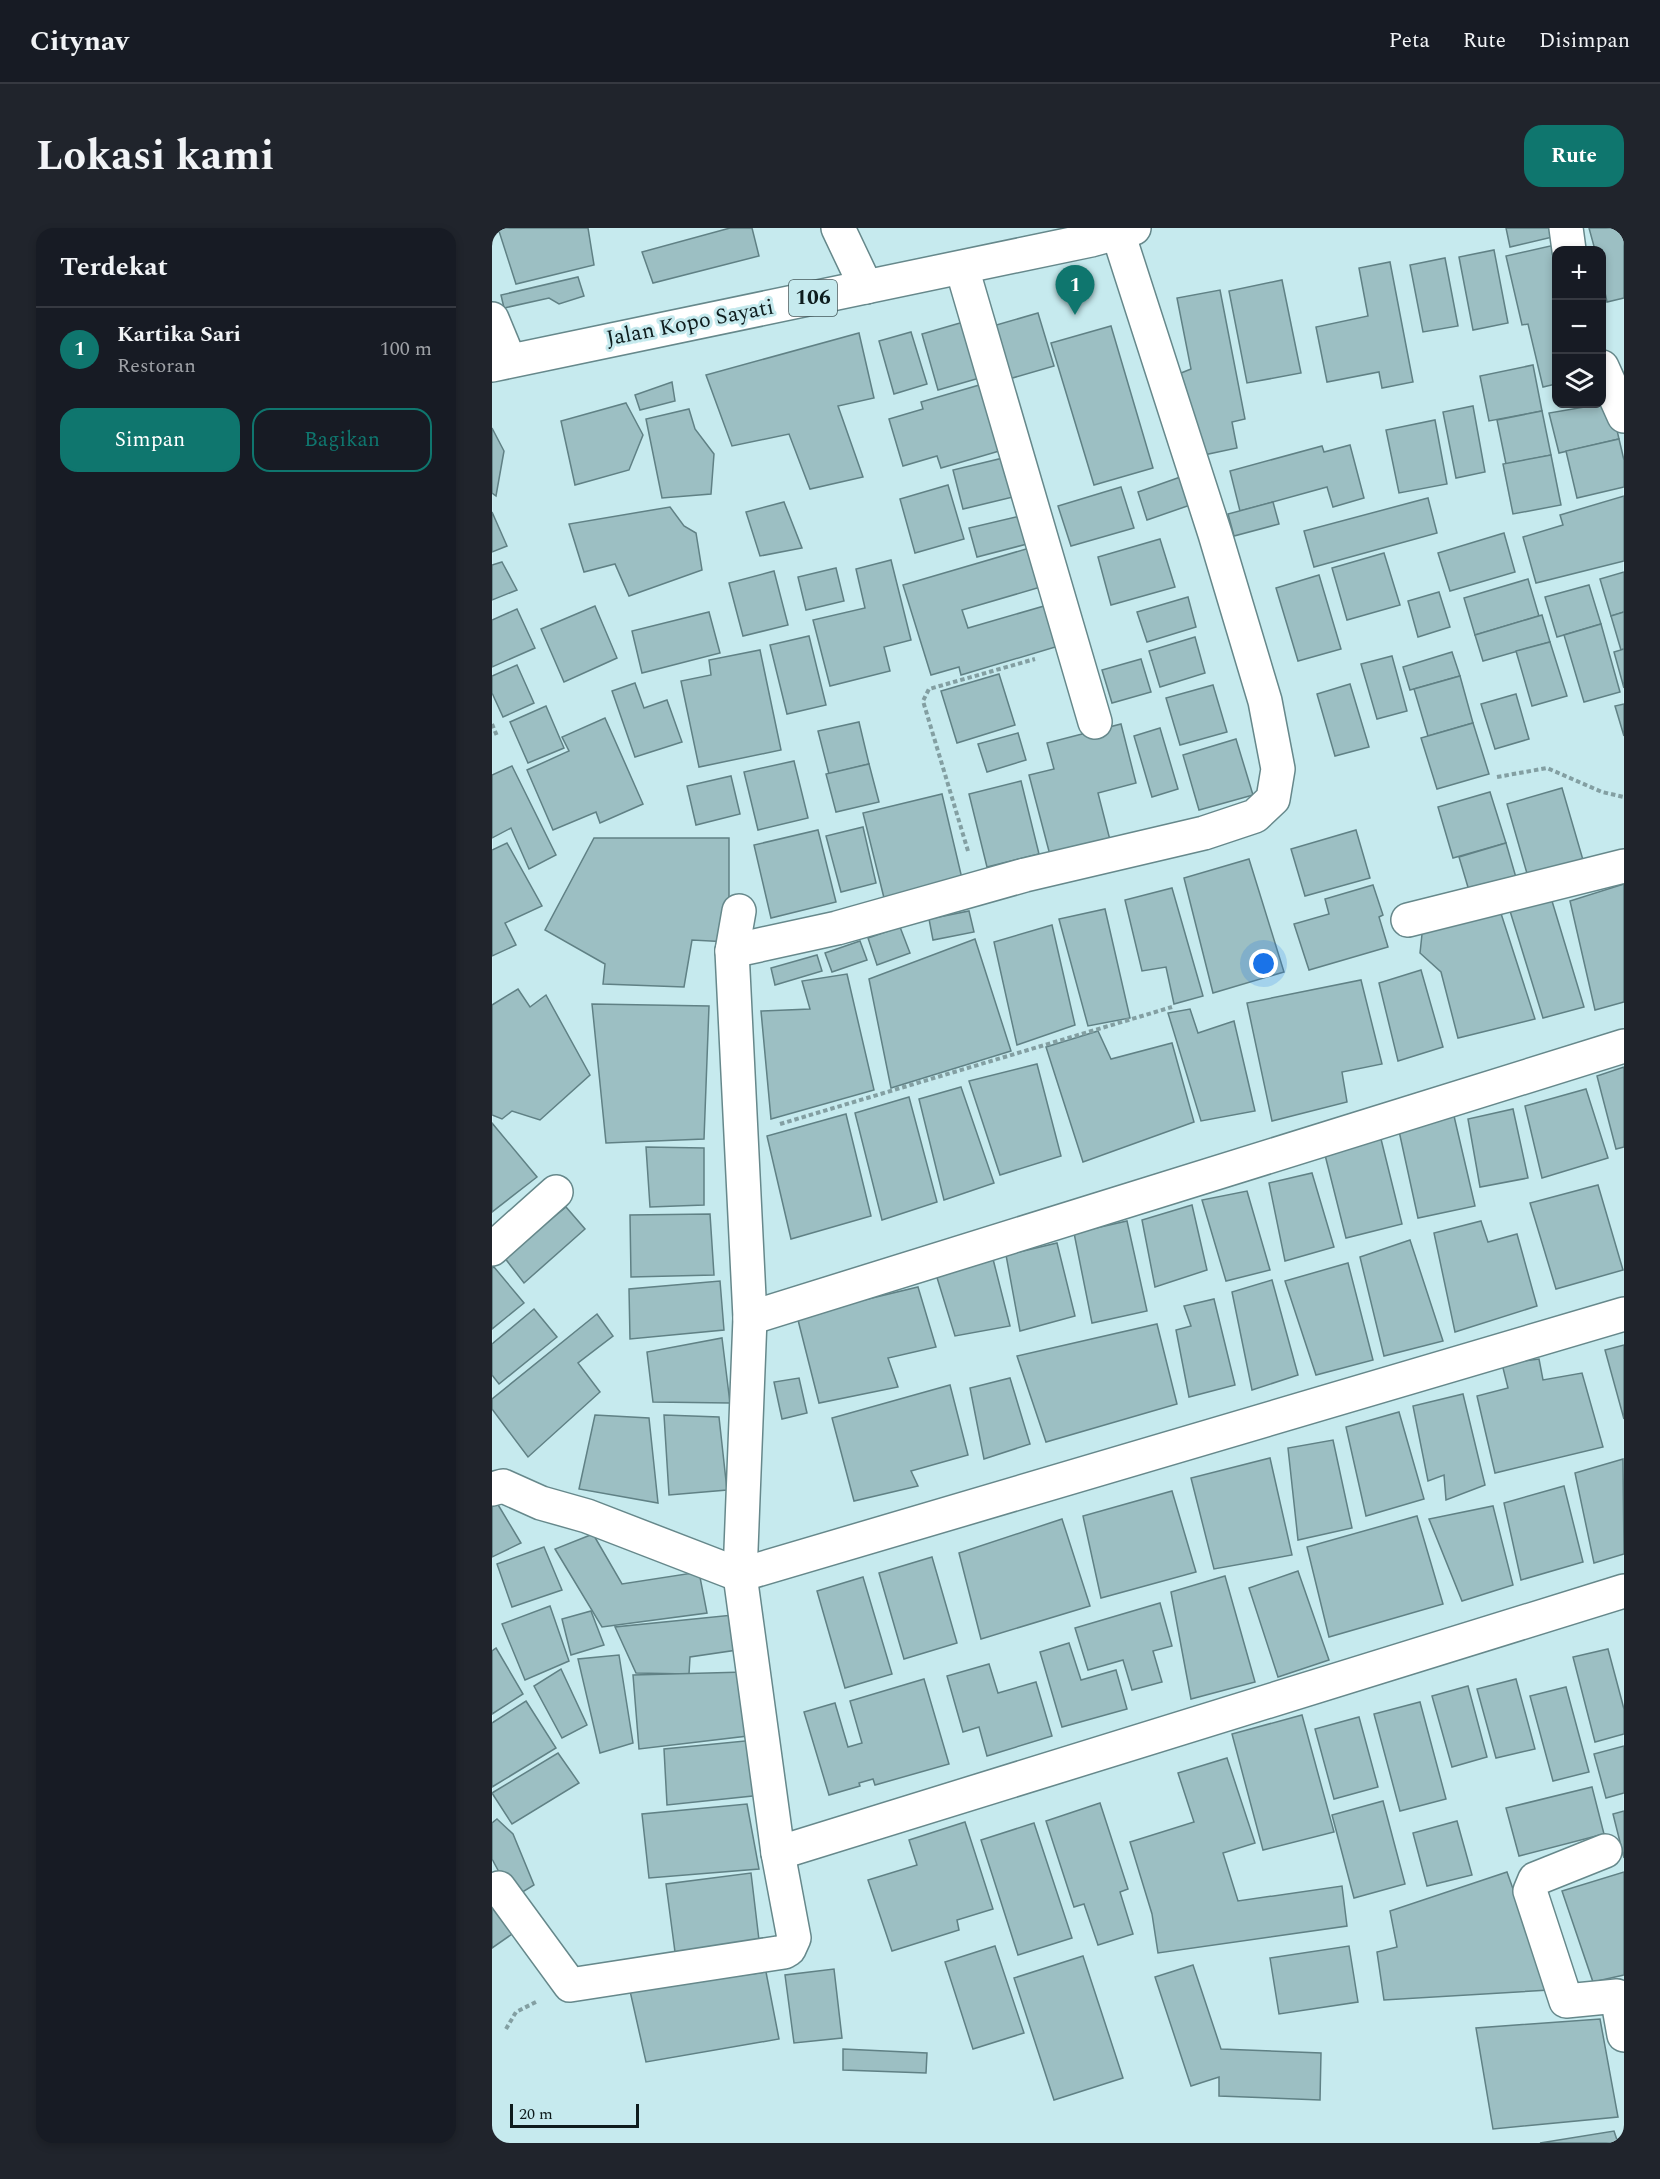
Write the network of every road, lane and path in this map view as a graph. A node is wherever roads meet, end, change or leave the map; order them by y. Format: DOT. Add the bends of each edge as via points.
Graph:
graph roads {
  1 [pos="838,228"];
  2 [pos="1566,228"];
  3 [pos="1107,232"];
  4 [pos="1568,246"];
  5 [pos="962,268"];
  6 [pos="866,287"];
  7 [pos="492,320"];
  8 [pos="500,362"];
  9 [pos="1606,376"];
  10 [pos="1624,416"];
  11 [pos="1076,648"];
  12 [pos="1095,722"];
  13 [pos="492,724"];
  14 [pos="497,736"];
  15 [pos="1497,777"];
  16 [pos="1624,797"];
  17 [pos="1624,866"];
  18 [pos="980,889"];
  19 [pos="739,910"];
  20 [pos="1408,920"];
  21 [pos="732,951"];
  22 [pos="1172,1007"];
  23 [pos="1624,1046"];
  24 [pos="742,1136"];
  25 [pos="556,1192"];
  26 [pos="492,1249"];
  27 [pos="1624,1314"];
  28 [pos="750,1318"];
  29 [pos="496,1481"];
  30 [pos="740,1575"];
  31 [pos="1624,1591"];
  32 [pos="1605,1851"];
  33 [pos="778,1853"];
  34 [pos="499,1888"];
  35 [pos="1621,1995"];
  36 [pos="1624,2035"];
  1 -- 6 [label="street"];
  2 -- 4 [label="street"];
  3 -- 5 [label="street, Jalan Kopo Sayati / 106"];
  3 -- 18 [label="street" via="1215,534 1262,690 1278,769 1273,799 1255,816 1204,833"];
  5 -- 6 [label="street, Jalan Kopo Sayati / 106"];
  5 -- 11 [label="street"];
  6 -- 8 [label="street, Jalan Kopo Sayati / 106"];
  7 -- 8 [label="street"];
  9 -- 10 [label="street"];
  11 -- 12 [label="street"];
  11 -- 18 [label="path" via="929,689 925,694 923,701"];
  13 -- 14 [label="path"];
  15 -- 16 [label="path" via="1547,768 1602,792"];
  17 -- 20 [label="street"];
  18 -- 21 [label="street" via="837,928"];
  19 -- 21 [label="street"];
  21 -- 24 [label="street"];
  22 -- 24 [label="path"];
  23 -- 28 [label="street"];
  24 -- 28 [label="street"];
  25 -- 26 [label="street"];
  27 -- 30 [label="street"];
  28 -- 30 [label="street"];
  29 -- 30 [label="street" via="541,1503 586,1516"];
  30 -- 33 [label="street"];
  31 -- 33 [label="street"];
  32 -- 35 [label="street" via="1535,1879 1530,1891 1566,2001"];
  33 -- 34 [label="street" via="794,1938 789,1949 570,1985"];
  35 -- 36 [label="street"];
}
